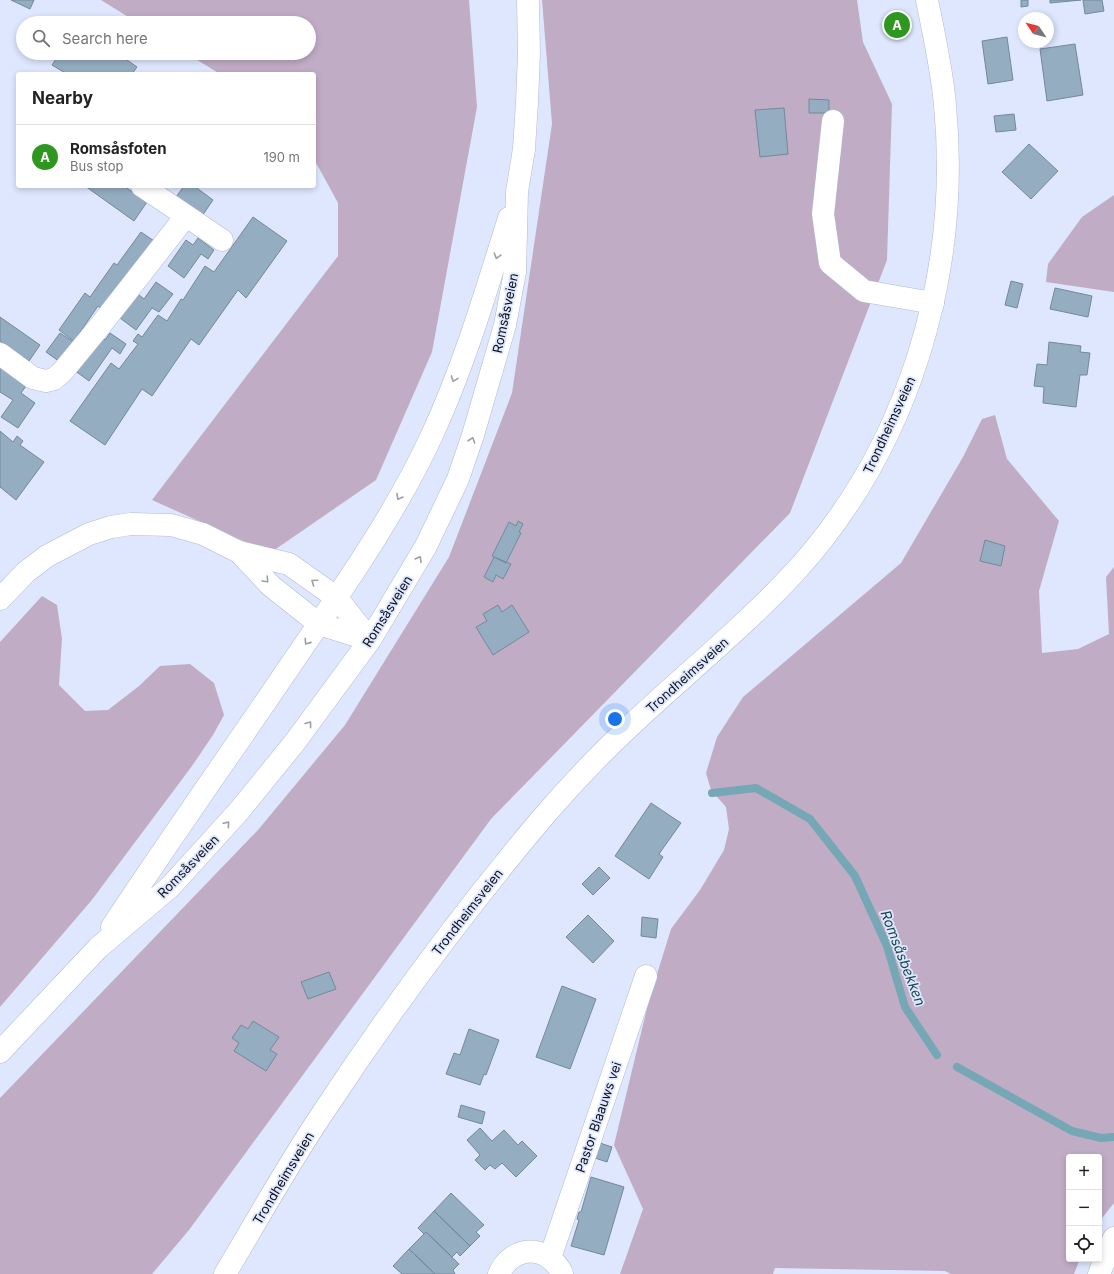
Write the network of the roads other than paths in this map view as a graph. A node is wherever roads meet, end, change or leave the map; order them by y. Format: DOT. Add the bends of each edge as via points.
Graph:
graph roads {
  1 [pos="528,0"];
  2 [pos="927,0"];
  3 [pos="833,120"];
  4 [pos="145,188"];
  5 [pos="517,192"];
  6 [pos="186,216"];
  7 [pos="222,240"];
  8 [pos="933,303"];
  9 [pos="0,354"];
  10 [pos="239,552"];
  11 [pos="337,598"];
  12 [pos="0,599"];
  13 [pos="319,624"];
  14 [pos="370,640"];
  15 [pos="98,948"];
  16 [pos="646,976"];
  17 [pos="0,1052"];
  18 [pos="1114,1239"];
  19 [pos="556,1266"];
  20 [pos="225,1274"];
  21 [pos="500,1274"];
  22 [pos="1099,1274"];
  1 -- 5 [label="main road, Romsåsveien" via="529,53 524,149"];
  2 -- 8 [label="main road, Trondheimsveien" via="946,106 947,144 945,220"];
  3 -- 8 [label="main road" via="823,214 830,264 864,291"];
  4 -- 6 [label="main road"];
  5 -- 11 [label="main road, Romsåsveien, one-way" via="470,336 432,434 382,527"];
  14 -- 5 [label="main road, Romsåsveien, one-way" via="426,546 458,479 473,435 505,325 515,272"];
  6 -- 7 [label="main road"];
  6 -- 9 [label="main road" via="100,326 54,379 46,381 33,378"];
  8 -- 20 [label="main road, Trondheimsveien" via="925,340 899,410 873,463 836,521 794,573 720,645 627,729 569,789 525,840 428,962 359,1060 285,1173"];
  11 -- 10 [label="main road, one-way" via="289,564"];
  10 -- 12 [label="main road" via="203,534 171,525 151,523 111,527 89,534 47,556 26,572"];
  10 -- 13 [label="main road, one-way" via="272,586"];
  11 -- 13 [label="main road, Romsåsveien"];
  11 -- 14 [label="main road"];
  13 -- 14 [label="main road"];
  13 -- 15 [label="main road, Romsåsveien, one-way"];
  15 -- 14 [label="main road, Romsåsveien, one-way" via="170,887 239,811 295,742"];
  15 -- 17 [label="main road, Romsåsveien"];
  16 -- 19 [label="main road, Pastor Blaauws vei"];
  18 -- 22 [label="main road"];
  19 -- 21 [label="main road, Pastor Blaauws vei" via="540,1253 522,1252 508,1260"];
}
